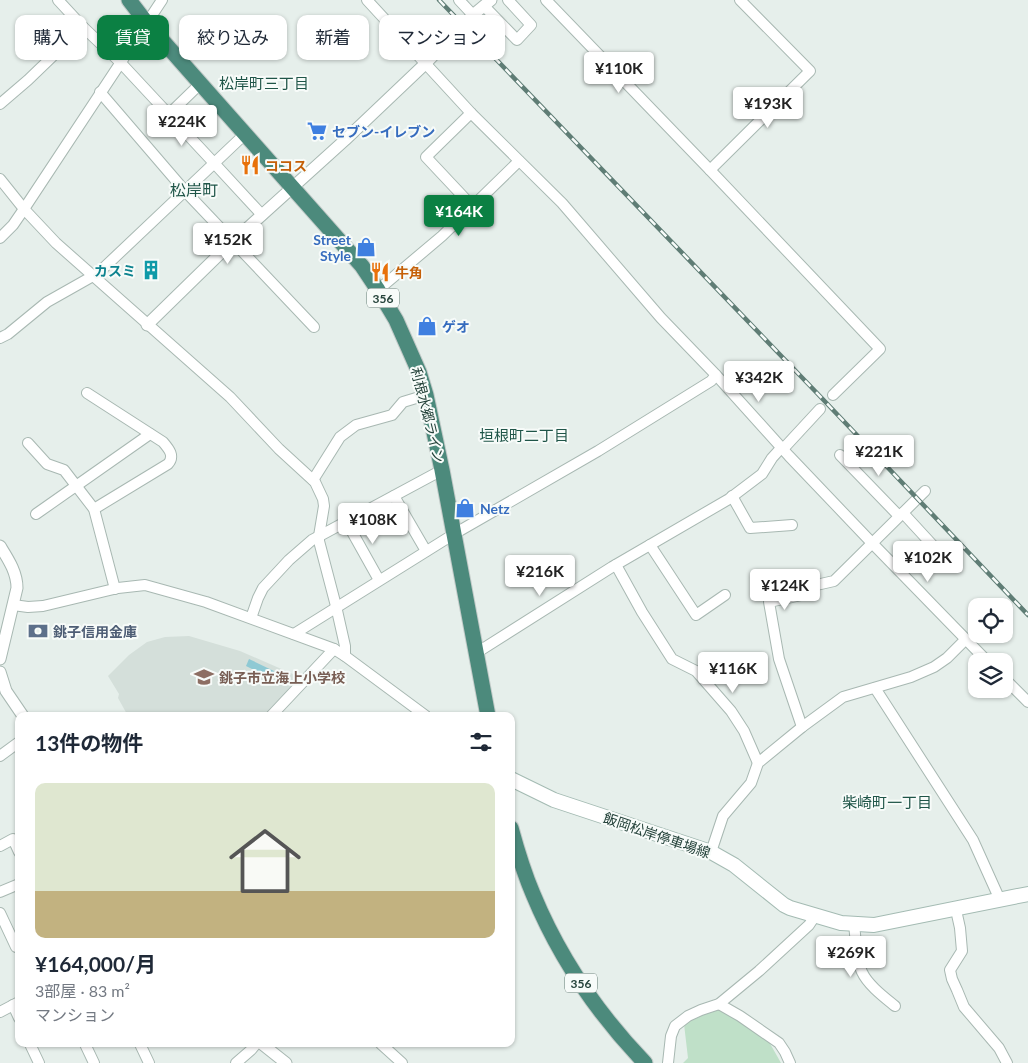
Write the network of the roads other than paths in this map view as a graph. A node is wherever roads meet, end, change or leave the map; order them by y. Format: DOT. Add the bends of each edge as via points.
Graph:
graph roads {
  1 [pos="58,0"];
  2 [pos="129,0"];
  3 [pos="162,0"];
  4 [pos="367,0"];
  5 [pos="459,0"];
  6 [pos="508,0"];
  7 [pos="546,0"];
  8 [pos="740,0"];
  9 [pos="488,3"];
  10 [pos="71,15"];
  11 [pos="141,15"];
  12 [pos="151,15"];
  13 [pos="473,15"];
  14 [pos="87,32"];
  15 [pos="169,48"];
  16 [pos="49,60"];
  17 [pos="429,60"];
  18 [pos="120,62"];
  19 [pos="425,64"];
  20 [pos="200,84"];
  21 [pos="100,92"];
  22 [pos="0,104"];
  23 [pos="168,114"];
  24 [pos="471,114"];
  25 [pos="245,134"];
  26 [pos="520,161"];
  27 [pos="214,163"];
  28 [pos="710,170"];
  29 [pos="0,179"];
  30 [pos="292,188"];
  31 [pos="185,191"];
  32 [pos="472,206"];
  33 [pos="24,209"];
  34 [pos="262,215"];
  35 [pos="0,238"];
  36 [pos="232,242"];
  37 [pos="93,276"];
  38 [pos="378,290"];
  39 [pos="147,324"];
  40 [pos="314,327"];
  41 [pos="0,338"];
  42 [pos="716,375"];
  43 [pos="87,393"];
  44 [pos="426,395"];
  45 [pos="834,395"];
  46 [pos="820,409"];
  47 [pos="150,434"];
  48 [pos="28,443"];
  49 [pos="783,448"];
  50 [pos="840,455"];
  51 [pos="442,470"];
  52 [pos="313,480"];
  53 [pos="76,486"];
  54 [pos="925,491"];
  55 [pos="394,496"];
  56 [pos="732,496"];
  57 [pos="94,509"];
  58 [pos="36,514"];
  59 [pos="901,515"];
  60 [pos="346,521"];
  61 [pos="792,525"];
  62 [pos="454,534"];
  63 [pos="319,536"];
  64 [pos="872,543"];
  65 [pos="650,545"];
  66 [pos="0,546"];
  67 [pos="937,550"];
  68 [pos="426,551"];
  69 [pos="616,565"];
  70 [pos="378,580"];
  71 [pos="115,589"];
  72 [pos="725,595"];
  73 [pos="13,605"];
  74 [pos="336,606"];
  75 [pos="251,618"];
  76 [pos="294,634"];
  77 [pos="965,640"];
  78 [pos="334,650"];
  79 [pos="476,652"];
  80 [pos="979,653"];
  81 [pos="345,656"];
  82 [pos="0,659"];
  83 [pos="0,672"];
  84 [pos="1013,687"];
  85 [pos="876,688"];
  86 [pos="1028,702"];
  87 [pos="20,712"];
  88 [pos="274,712"];
  89 [pos="421,712"];
  90 [pos="487,712"];
  91 [pos="802,727"];
  92 [pos="15,745"];
  93 [pos="0,756"];
  94 [pos="758,763"];
  95 [pos="515,781"];
  96 [pos="515,841"];
  97 [pos="15,843"];
  98 [pos="0,846"];
  99 [pos="711,852"];
  100 [pos="15,886"];
  101 [pos="0,892"];
  102 [pos="1028,894"];
  103 [pos="1000,900"];
  104 [pos="956,910"];
  105 [pos="0,914"];
  106 [pos="815,916"];
  107 [pos="854,924"];
  108 [pos="15,945"];
  109 [pos="15,1004"];
  110 [pos="719,1004"];
  111 [pos="895,1006"];
  112 [pos="0,1012"];
  113 [pos="31,1047"];
  114 [pos="86,1047"];
  115 [pos="141,1047"];
  116 [pos="254,1047"];
  117 [pos="266,1047"];
  118 [pos="384,1047"];
  119 [pos="38,1063"];
  120 [pos="94,1063"];
  121 [pos="147,1063"];
  122 [pos="236,1063"];
  123 [pos="286,1063"];
  124 [pos="402,1063"];
  125 [pos="645,1063"];
  126 [pos="668,1063"];
  127 [pos="790,1063"];
  128 [pos="1007,1063"];
  1 -- 10 [label="street"];
  2 -- 11 [label="highway, 利根水郷ライン / 356"];
  3 -- 12 [label="street"];
  4 -- 19 [label="street"];
  5 -- 13 [label="street"];
  6 -- 9 [label="street" via="531,25 517,40"];
  7 -- 28 [label="street"];
  8 -- 28 [label="street" via="810,71"];
  9 -- 13 [label="street"];
  14 -- 18 [label="street"];
  15 -- 20 [label="highway, 利根水郷ライン / 356"];
  16 -- 22 [label="street"];
  17 -- 19 [label="street"];
  18 -- 21 [label="street"];
  18 -- 23 [label="street"];
  19 -- 24 [label="street"];
  19 -- 30 [label="street"];
  20 -- 23 [label="street"];
  20 -- 25 [label="highway, 利根水郷ライン / 356"];
  21 -- 31 [label="street"];
  21 -- 33 [label="street"];
  23 -- 27 [label="street"];
  24 -- 26 [label="street"];
  24 -- 32 [label="street" via="426,158"];
  25 -- 27 [label="street"];
  25 -- 30 [label="highway, 利根水郷ライン / 356"];
  26 -- 32 [label="street"];
  26 -- 42 [label="street" via="562,203 661,318"];
  27 -- 31 [label="street"];
  27 -- 34 [label="street"];
  28 -- 45 [label="street" via="880,349"];
  29 -- 33 [label="street"];
  30 -- 34 [label="street"];
  30 -- 38 [label="highway, 利根水郷ライン / 356" via="362,266"];
  31 -- 36 [label="street"];
  31 -- 37 [label="street"];
  32 -- 38 [label="street"];
  33 -- 35 [label="street"];
  33 -- 37 [label="street"];
  34 -- 36 [label="street"];
  36 -- 39 [label="street"];
  36 -- 40 [label="street"];
  37 -- 39 [label="street"];
  37 -- 41 [label="street" via="47,302"];
  38 -- 44 [label="highway, 利根水郷ライン / 356" via="407,344"];
  39 -- 52 [label="street" via="230,397"];
  42 -- 49 [label="street"];
  42 -- 62 [label="street" via="598,451"];
  43 -- 47 [label="street"];
  44 -- 51 [label="highway, 利根水郷ライン / 356"];
  44 -- 52 [label="street" via="403,402 392,414 356,424 340,437"];
  46 -- 49 [label="street"];
  47 -- 53 [label="street"];
  47 -- 57 [label="street" via="169,449 172,457 168,464"];
  48 -- 53 [label="street" via="47,464 64,470"];
  49 -- 56 [label="street" via="762,474"];
  49 -- 64 [label="street"];
  50 -- 59 [label="street"];
  51 -- 55 [label="street"];
  51 -- 62 [label="highway, 利根水郷ライン / 356"];
  52 -- 63 [label="street" via="324,506"];
  53 -- 57 [label="street"];
  53 -- 58 [label="street"];
  54 -- 59 [label="street"];
  55 -- 60 [label="street"];
  55 -- 68 [label="street"];
  56 -- 61 [label="street" via="750,528"];
  56 -- 65 [label="street"];
  57 -- 71 [label="street"];
  59 -- 64 [label="street"];
  59 -- 67 [label="street"];
  60 -- 63 [label="street"];
  60 -- 70 [label="street"];
  62 -- 68 [label="street"];
  62 -- 79 [label="highway, 利根水郷ライン / 356"];
  63 -- 74 [label="street"];
  63 -- 75 [label="street" via="289,560 263,588"];
  64 -- 77 [label="street"];
  64 -- 91 [label="street" via="834,581 812,586 806,594 769,602 779,659"];
  65 -- 69 [label="street"];
  65 -- 72 [label="street" via="696,615"];
  66 -- 73 [label="street" via="16,574"];
  68 -- 70 [label="street"];
  69 -- 79 [label="street"];
  69 -- 94 [label="street" via="672,658 696,671 731,710"];
  70 -- 74 [label="street"];
  71 -- 73 [label="street" via="43,606"];
  71 -- 75 [label="street" via="145,586"];
  73 -- 82 [label="street"];
  74 -- 76 [label="street"];
  74 -- 81 [label="street"];
  75 -- 76 [label="street"];
  76 -- 78 [label="street"];
  77 -- 80 [label="street"];
  77 -- 85 [label="street" via="934,667"];
  78 -- 81 [label="street"];
  78 -- 88 [label="street"];
  79 -- 90 [label="highway, 利根水郷ライン / 356"];
  81 -- 89 [label="street"];
  83 -- 87 [label="street" via="6,691"];
  84 -- 86 [label="street"];
  85 -- 91 [label="street" via="843,697"];
  85 -- 103 [label="street" via="973,840"];
  91 -- 94 [label="street"];
  92 -- 93 [label="street"];
  94 -- 99 [label="street" via="751,783 723,816"];
  95 -- 99 [label="main road, 飯岡松岸停車場線" via="554,800"];
  96 -- 125 [label="highway, 356" via="532,893 565,958 601,1012"];
  97 -- 98 [label="street" via="13,839"];
  99 -- 106 [label="main road, 飯岡松岸停車場線" via="734,865 784,905"];
  100 -- 101 [label="street"];
  102 -- 103 [label="main road, 飯岡松岸停車場線"];
  103 -- 104 [label="main road, 飯岡松岸停車場線"];
  104 -- 107 [label="main road, 飯岡松岸停車場線" via="874,925"];
  104 -- 128 [label="street" via="962,951 950,970 952,979 964,1008 999,1048"];
  105 -- 108 [label="street"];
  106 -- 107 [label="main road, 飯岡松岸停車場線"];
  106 -- 110 [label="street" via="759,972"];
  107 -- 111 [label="street" via="863,973"];
  109 -- 112 [label="street"];
  110 -- 126 [label="street" via="688,1016 675,1026"];
  110 -- 127 [label="street" via="779,1043"];
  113 -- 119 [label="street"];
  114 -- 120 [label="street"];
  115 -- 121 [label="street"];
  116 -- 122 [label="street"];
  117 -- 123 [label="street"];
  118 -- 124 [label="street"];
}
